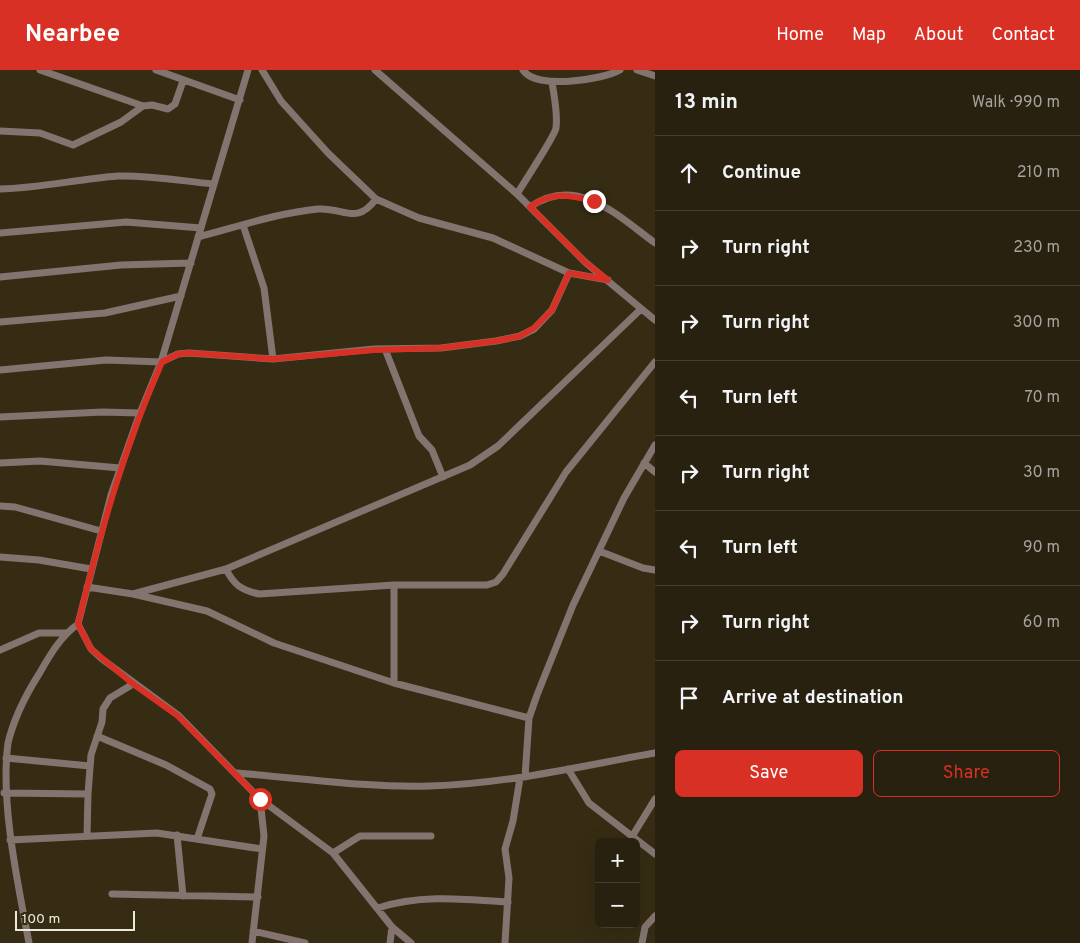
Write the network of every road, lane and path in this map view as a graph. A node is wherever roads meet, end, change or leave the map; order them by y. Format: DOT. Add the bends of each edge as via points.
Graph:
graph roads {
  1 [pos="40,70"];
  2 [pos="156,70"];
  3 [pos="248,70"];
  4 [pos="262,70"];
  5 [pos="376,70"];
  6 [pos="523,70"];
  7 [pos="620,70"];
  8 [pos="637,70"];
  9 [pos="655,76"];
  10 [pos="183,80"];
  11 [pos="552,82"];
  12 [pos="240,100"];
  13 [pos="144,106"];
  14 [pos="0,131"];
  15 [pos="213,184"];
  16 [pos="0,189"];
  17 [pos="517,194"];
  18 [pos="376,199"];
  19 [pos="530,207"];
  20 [pos="243,225"];
  21 [pos="201,228"];
  22 [pos="0,233"];
  23 [pos="198,237"];
  24 [pos="655,243"];
  25 [pos="190,263"];
  26 [pos="569,273"];
  27 [pos="0,278"];
  28 [pos="608,280"];
  29 [pos="181,296"];
  30 [pos="641,309"];
  31 [pos="655,320"];
  32 [pos="0,322"];
  33 [pos="385,349"];
  34 [pos="273,359"];
  35 [pos="162,362"];
  36 [pos="655,362"];
  37 [pos="0,370"];
  38 [pos="140,413"];
  39 [pos="0,417"];
  40 [pos="655,445"];
  41 [pos="0,463"];
  42 [pos="644,463"];
  43 [pos="120,468"];
  44 [pos="655,472"];
  45 [pos="443,477"];
  46 [pos="0,506"];
  47 [pos="101,531"];
  48 [pos="599,551"];
  49 [pos="0,557"];
  50 [pos="92,569"];
  51 [pos="226,569"];
  52 [pos="655,570"];
  53 [pos="394,585"];
  54 [pos="87,587"];
  55 [pos="133,594"];
  56 [pos="78,624"];
  57 [pos="66,633"];
  58 [pos="0,650"];
  59 [pos="133,684"];
  60 [pos="394,684"];
  61 [pos="529,718"];
  62 [pos="97,736"];
  63 [pos="655,753"];
  64 [pos="6,758"];
  65 [pos="90,766"];
  66 [pos="568,769"];
  67 [pos="237,773"];
  68 [pos="523,777"];
  69 [pos="4,793"];
  70 [pos="88,794"];
  71 [pos="260,799"];
  72 [pos="655,799"];
  73 [pos="177,835"];
  74 [pos="633,835"];
  75 [pos="87,836"];
  76 [pos="431,836"];
  77 [pos="197,839"];
  78 [pos="10,840"];
  79 [pos="262,849"];
  80 [pos="333,853"];
  81 [pos="655,854"];
  82 [pos="112,894"];
  83 [pos="184,896"];
  84 [pos="258,897"];
  85 [pos="508,902"];
  86 [pos="378,908"];
  87 [pos="655,916"];
  88 [pos="392,927"];
  89 [pos="252,931"];
  90 [pos="29,943"];
  91 [pos="252,943"];
  92 [pos="305,943"];
  93 [pos="390,943"];
  94 [pos="411,943"];
  95 [pos="505,943"];
  96 [pos="642,943"];
  1 -- 13 [label="street"];
  2 -- 10 [label="street"];
  3 -- 12 [label="street"];
  4 -- 18 [label="street" via="281,101"];
  5 -- 17 [label="street"];
  6 -- 11 [label="street" via="536,79"];
  7 -- 11 [label="street" via="598,78"];
  8 -- 9 [label="street"];
  10 -- 12 [label="street"];
  10 -- 13 [label="street" via="172,107"];
  11 -- 17 [label="street" via="554,136"];
  12 -- 15 [label="street"];
  13 -- 14 [label="street" via="121,122 73,145 40,133"];
  15 -- 16 [label="street" via="118,176"];
  15 -- 21 [label="street"];
  17 -- 19 [label="street"];
  18 -- 20 [label="street" via="369,209 354,215 318,209"];
  18 -- 26 [label="street" via="419,218 493,238"];
  19 -- 24 [label="street" via="556,194 594,201"];
  19 -- 28 [label="street" via="585,262"];
  20 -- 23 [label="street"];
  20 -- 34 [label="street" via="264,288"];
  21 -- 22 [label="street" via="126,222"];
  21 -- 23 [label="street"];
  23 -- 25 [label="street"];
  25 -- 27 [label="street" via="121,265"];
  25 -- 29 [label="street"];
  26 -- 28 [label="street"];
  26 -- 33 [label="street" via="552,310 534,328 520,336 476,345"];
  28 -- 30 [label="street"];
  29 -- 32 [label="street" via="105,313"];
  29 -- 35 [label="street"];
  30 -- 31 [label="street"];
  30 -- 45 [label="street" via="498,446 470,465"];
  33 -- 34 [label="street"];
  33 -- 45 [label="street" via="418,436 432,450"];
  34 -- 35 [label="street" via="198,353 178,354"];
  35 -- 37 [label="street" via="106,360"];
  35 -- 38 [label="street"];
  36 -- 53 [label="street" via="574,461 496,582"];
  38 -- 39 [label="street"];
  38 -- 43 [label="street"];
  40 -- 42 [label="street"];
  41 -- 43 [label="street" via="40,461"];
  42 -- 44 [label="street"];
  42 -- 48 [label="street"];
  43 -- 47 [label="street"];
  45 -- 51 [label="street"];
  46 -- 47 [label="street" via="15,507"];
  47 -- 50 [label="street"];
  48 -- 52 [label="street"];
  48 -- 61 [label="street" via="567,619"];
  49 -- 50 [label="street"];
  50 -- 54 [label="street"];
  51 -- 53 [label="street" via="231,580 243,591 259,594"];
  51 -- 55 [label="street"];
  53 -- 60 [label="street"];
  54 -- 55 [label="street"];
  54 -- 56 [label="street"];
  55 -- 60 [label="street" via="207,611 274,643"];
  56 -- 57 [label="street"];
  56 -- 59 [label="street" via="91,649"];
  57 -- 58 [label="street" via="39,634"];
  57 -- 64 [label="street" via="21,705 12,727"];
  59 -- 62 [label="street" via="106,702"];
  59 -- 67 [label="street" via="178,716"];
  60 -- 61 [label="street"];
  61 -- 68 [label="street"];
  62 -- 65 [label="street"];
  62 -- 77 [label="street" via="166,765 210,789 212,794"];
  63 -- 66 [label="street"];
  64 -- 65 [label="street"];
  64 -- 69 [label="street"];
  65 -- 70 [label="street"];
  66 -- 68 [label="street"];
  66 -- 74 [label="street" via="589,803"];
  67 -- 68 [label="street" via="390,786 432,786"];
  67 -- 71 [label="street"];
  68 -- 85 [label="street" via="505,849"];
  69 -- 70 [label="street"];
  69 -- 78 [label="street"];
  70 -- 75 [label="street"];
  71 -- 79 [label="street" via="264,824"];
  71 -- 80 [label="street"];
  72 -- 74 [label="street"];
  73 -- 75 [label="street"];
  73 -- 77 [label="street"];
  73 -- 83 [label="street"];
  74 -- 81 [label="street"];
  75 -- 78 [label="street"];
  76 -- 80 [label="street" via="360,836"];
  77 -- 79 [label="street"];
  78 -- 90 [label="street"];
  79 -- 84 [label="street"];
  80 -- 86 [label="street"];
  82 -- 83 [label="street"];
  83 -- 84 [label="street"];
  84 -- 89 [label="street"];
  85 -- 86 [label="street" via="423,900"];
  85 -- 95 [label="street"];
  86 -- 88 [label="street"];
  87 -- 96 [label="street" via="645,927"];
  88 -- 93 [label="street"];
  88 -- 94 [label="street"];
  89 -- 91 [label="street"];
  89 -- 92 [label="street"];
}
